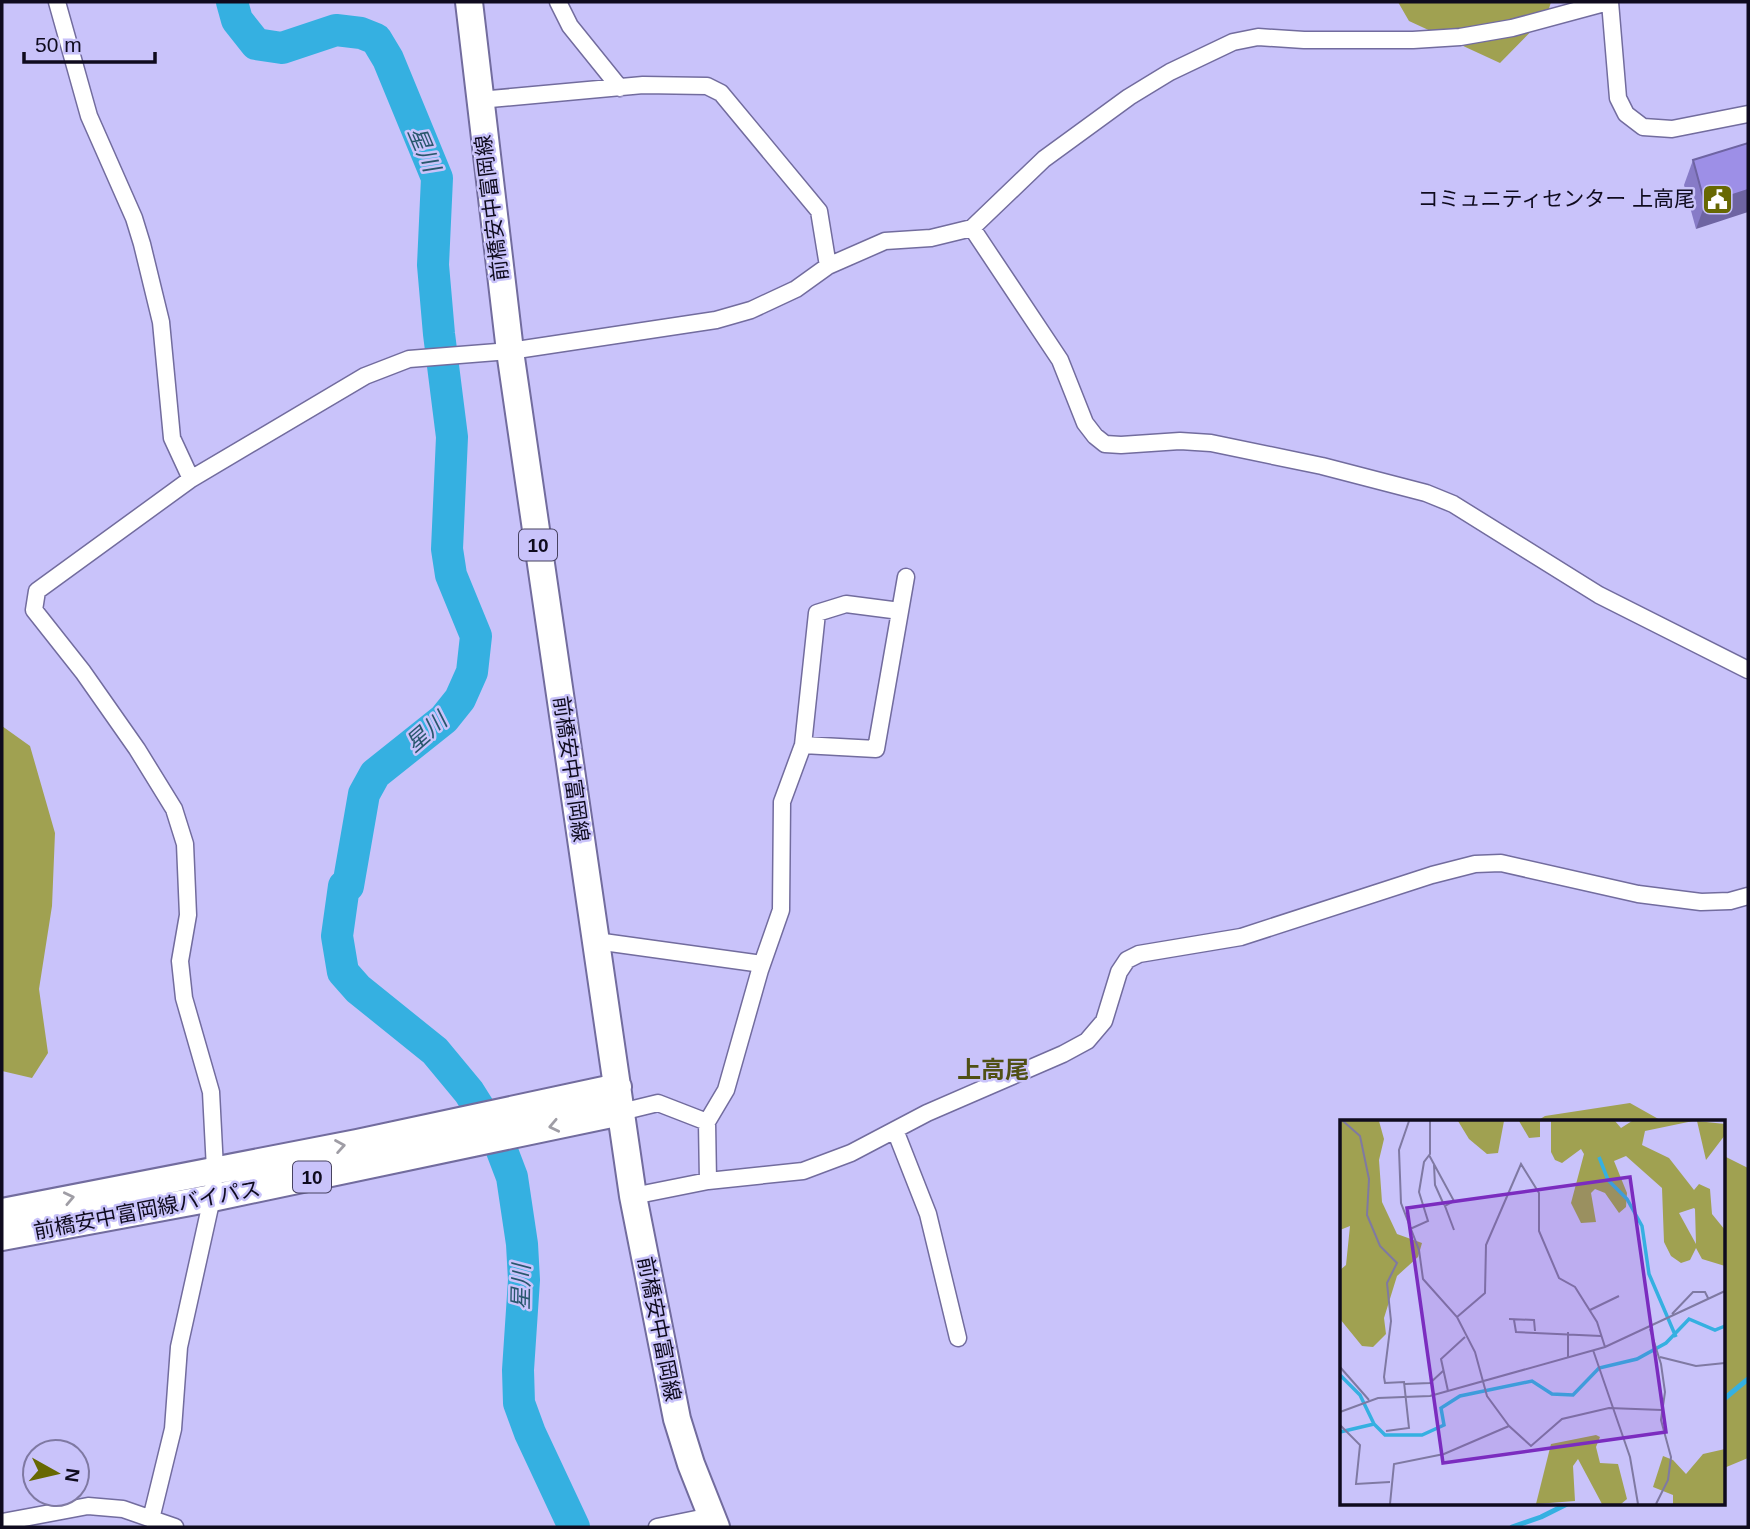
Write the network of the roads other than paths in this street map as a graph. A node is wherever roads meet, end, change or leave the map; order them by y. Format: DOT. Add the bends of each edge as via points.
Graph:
graph roads {
  1 [pos="57,2"];
  2 [pos="469,2"];
  3 [pos="558,2"];
  4 [pos="1609,2"];
  5 [pos="620,88"];
  6 [pos="479,100"];
  7 [pos="1748,114"];
  8 [pos="972,228"];
  9 [pos="828,266"];
  10 [pos="510,351"];
  11 [pos="191,479"];
  12 [pos="906,577"];
  13 [pos="900,611"];
  14 [pos="1748,670"];
  15 [pos="803,746"];
  16 [pos="1748,896"];
  17 [pos="596,941"];
  18 [pos="762,964"];
  19 [pos="619,1099"];
  20 [pos="707,1122"];
  21 [pos="895,1130"];
  22 [pos="215,1169"];
  23 [pos="708,1181"];
  24 [pos="633,1196"];
  25 [pos="212,1199"];
  26 [pos="2,1212"];
  27 [pos="2,1237"];
  28 [pos="958,1338"];
  29 [pos="151,1519"];
  30 [pos="2,1522"];
  31 [pos="714,1522"];
  32 [pos="175,1527"];
  33 [pos="657,1527"];
  1 -- 11 [label="street" via="89,116 142,244 161,322 172,438"];
  2 -- 6 [label="main road, 前橋安中富岡線 / 10"];
  3 -- 5 [label="street" via="570,26"];
  4 -- 7 [label="street" via="1618,98 1626,114 1643,127 1672,129"];
  4 -- 8 [label="street" via="1460,37 1258,37 1233,42 1129,97 1044,159"];
  5 -- 6 [label="street"];
  5 -- 9 [label="street" via="707,86 721,93 819,211"];
  6 -- 10 [label="main road, 前橋安中富岡線 / 10"];
  8 -- 9 [label="street" via="932,239 885,242"];
  8 -- 14 [label="street" via="1060,360 1085,423 1105,444 1210,443 1426,493 1452,504 1599,594"];
  9 -- 10 [label="street" via="796,289 716,320"];
  10 -- 11 [label="street" via="409,359 365,376"];
  10 -- 17 [label="main road, 前橋安中富岡線 / 10"];
  11 -- 22 [label="street" via="37,591 34,610 137,749 183,834 188,915 180,961 184,998 211,1092"];
  12 -- 13 [label="street"];
  13 -- 15 [label="street" via="876,749"];
  13 -- 15 [label="street" via="846,604 817,613"];
  15 -- 18 [label="street" via="782,802 781,910"];
  16 -- 21 [label="street" via="1701,902 1638,894 1501,863 1475,864 1241,937 1139,954 1127,960 1119,972 1104,1021 1087,1041"];
  17 -- 18 [label="street"];
  17 -- 19 [label="main road, 前橋安中富岡線 / 10"];
  18 -- 20 [label="street" via="726,1090"];
  19 -- 20 [label="street" via="657,1103"];
  22 -- 19 [label="main road, 前橋安中富岡線バイパス / 10, one-way"];
  19 -- 24 [label="main road, 前橋安中富岡線 / 10"];
  19 -- 25 [label="main road, 前橋安中富岡線バイパス / 10, one-way"];
  20 -- 23 [label="street"];
  21 -- 23 [label="street" via="803,1171"];
  21 -- 28 [label="street" via="928,1213"];
  22 -- 25 [label="street"];
  26 -- 22 [label="main road, 前橋安中富岡線バイパス / 10, one-way"];
  23 -- 24 [label="street"];
  24 -- 31 [label="main road, 前橋安中富岡線 / 10" via="677,1419"];
  25 -- 27 [label="main road, 前橋安中富岡線バイパス / 10"];
  25 -- 29 [label="street" via="180,1347 173,1429"];
  29 -- 30 [label="street" via="123,1509 88,1506"];
  29 -- 32 [label="street"];
  31 -- 33 [label="street"];
}
